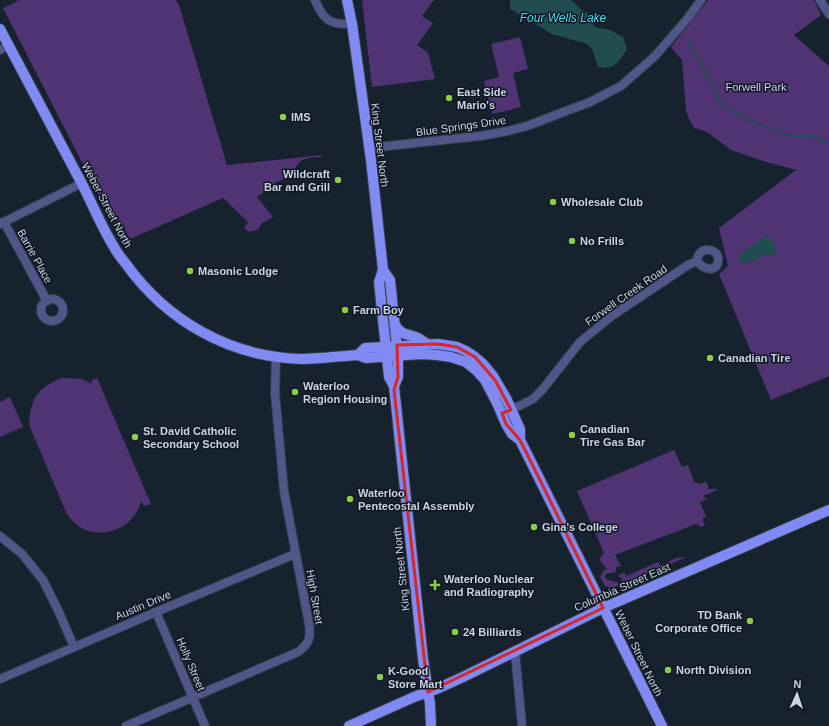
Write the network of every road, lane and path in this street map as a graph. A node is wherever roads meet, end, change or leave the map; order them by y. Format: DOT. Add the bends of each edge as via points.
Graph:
graph roads {
  1 [pos="315,0"];
  2 [pos="347,0"];
  3 [pos="354,0"];
  4 [pos="701,0"];
  5 [pos="820,0"];
  6 [pos="829,14"];
  7 [pos="352,24"];
  8 [pos="0,29"];
  9 [pos="4,48"];
  10 [pos="369,148"];
  11 [pos="82,183"];
  12 [pos="2,223"];
  13 [pos="698,261"];
  14 [pos="383,270"];
  15 [pos="47,301"];
  16 [pos="395,325"];
  17 [pos="427,344"];
  18 [pos="397,351"];
  19 [pos="387,352"];
  20 [pos="276,356"];
  21 [pos="394,386"];
  22 [pos="506,411"];
  23 [pos="829,510"];
  24 [pos="0,536"];
  25 [pos="296,554"];
  26 [pos="603,608"];
  27 [pos="156,612"];
  28 [pos="74,647"];
  29 [pos="515,652"];
  30 [pos="0,679"];
  31 [pos="428,692"];
  32 [pos="193,697"];
  33 [pos="126,726"];
  34 [pos="205,726"];
  35 [pos="349,726"];
  36 [pos="431,726"];
  37 [pos="522,726"];
  38 [pos="662,726"];
  1 -- 7 [label="street" via="319,11 326,19 336,24"];
  2 -- 7 [label="main road, King Street North"];
  3 -- 7 [label="main road, King Street North"];
  4 -- 10 [label="street, Blue Springs Drive" via="655,56 621,86 590,102 508,131"];
  5 -- 6 [label="street"];
  7 -- 10 [label="main road, King Street North"];
  8 -- 9 [label="main road, Weber Street North"];
  9 -- 11 [label="main road, Weber Street North"];
  10 -- 14 [label="main road, King Street North"];
  11 -- 12 [label="street"];
  11 -- 20 [label="main road, Weber Street North" via="114,247 136,278 163,306 215,339 237,348"];
  12 -- 15 [label="street, Barrie Place"];
  13 -- 22 [label="street, Forwell Creek Road" via="613,315 580,342 534,399"];
  14 -- 16 [label="main road, King Street North" via="390,280"];
  14 -- 19 [label="main road, King Street North" via="380,282"];
  16 -- 17 [label="main road" via="406,335"];
  16 -- 18 [label="main road, King Street North"];
  17 -- 18 [label="main road, Weber Street North" via="406,346"];
  17 -- 22 [label="main road, Weber Street North" via="457,347 475,356 489,370 506,398"];
  18 -- 19 [label="main road, Weber Street North"];
  18 -- 21 [label="main road, King Street North" via="398,377"];
  18 -- 22 [label="main road, Weber Street North" via="451,357 466,362 485,380"];
  19 -- 20 [label="main road, Weber Street North" via="366,358 358,355 300,359"];
  19 -- 21 [label="main road, King Street North" via="389,377"];
  20 -- 25 [label="street, High Street" via="276,393 284,491"];
  21 -- 31 [label="main road, King Street North"];
  22 -- 26 [label="main road, Weber Street North" via="512,434 520,440 542,482"];
  23 -- 26 [label="main road, Columbia Street East"];
  24 -- 28 [label="street" via="22,554 43,580"];
  25 -- 27 [label="street, Austin Drive"];
  25 -- 32 [label="street, High Street" via="309,624 308,643 298,652"];
  26 -- 29 [label="main road, Columbia Street East"];
  26 -- 38 [label="main road, Weber Street North"];
  27 -- 28 [label="street, Austin Drive"];
  27 -- 32 [label="street, Holly Street"];
  28 -- 30 [label="street, Austin Drive"];
  29 -- 31 [label="main road, Columbia Street East"];
  29 -- 37 [label="street"];
  31 -- 35 [label="main road, Columbia Street East"];
  31 -- 36 [label="main road, King Street North"];
  32 -- 33 [label="street, High Street"];
  32 -- 34 [label="street, Holly Street"];
}
